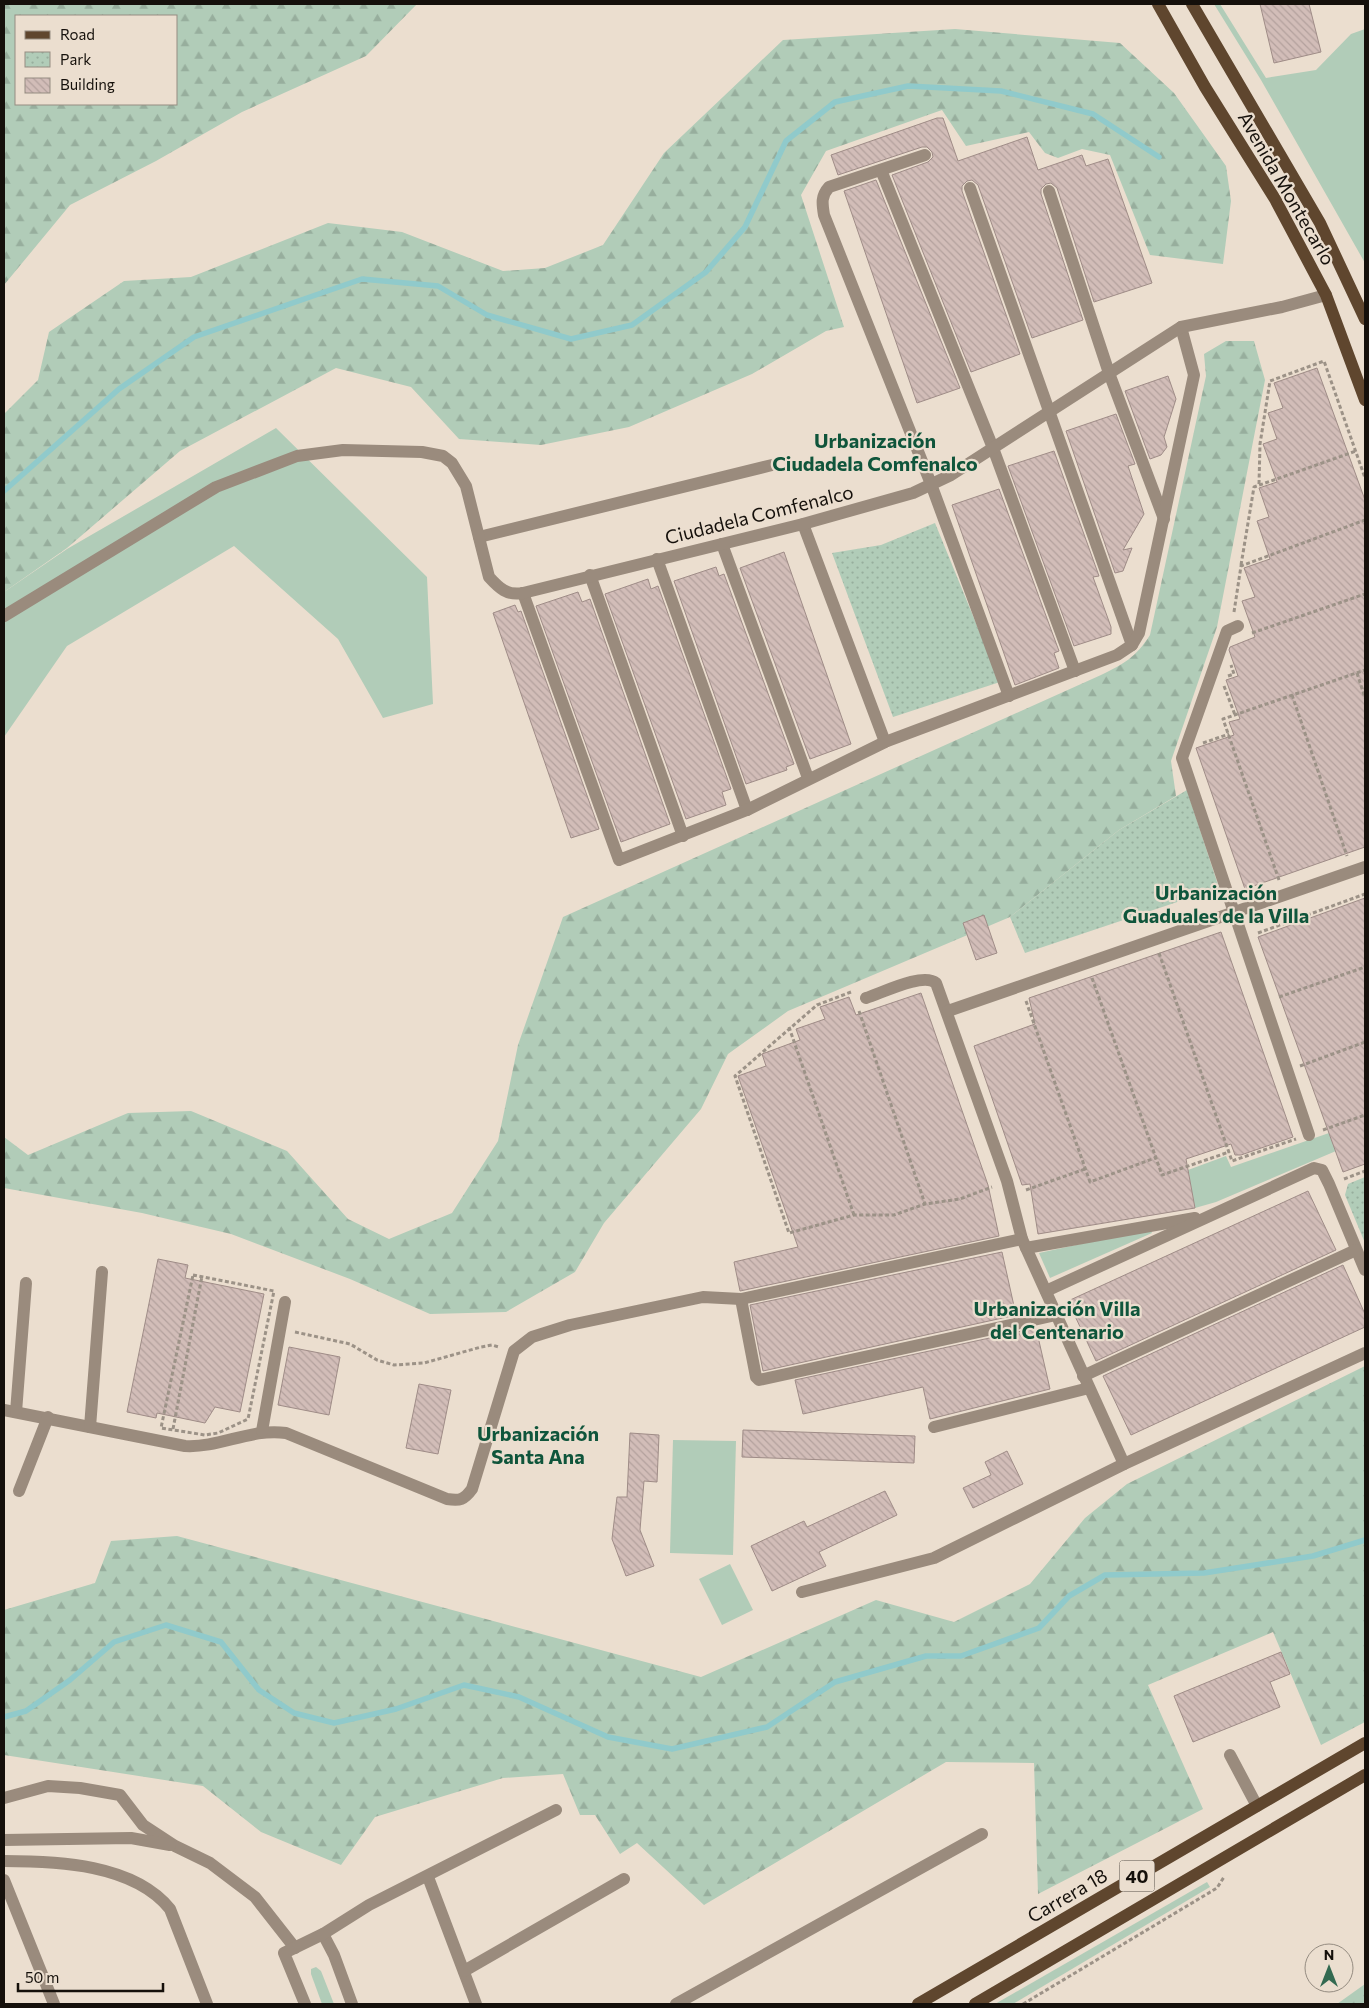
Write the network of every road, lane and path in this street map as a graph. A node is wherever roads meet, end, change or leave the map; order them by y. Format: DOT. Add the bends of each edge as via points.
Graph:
graph roads {
  1 [pos="1158,4"];
  2 [pos="1192,4"];
  3 [pos="925,155"];
  4 [pos="881,170"];
  5 [pos="970,188"];
  6 [pos="1048,191"];
  7 [pos="1326,295"];
  8 [pos="1364,313"];
  9 [pos="1181,327"];
  10 [pos="1109,373"];
  11 [pos="1365,400"];
  12 [pos="1050,411"];
  13 [pos="993,448"];
  14 [pos="1356,451"];
  15 [pos="772,464"];
  16 [pos="1365,478"];
  17 [pos="931,484"];
  18 [pos="1259,484"];
  19 [pos="1164,519"];
  20 [pos="1365,520"];
  21 [pos="803,524"];
  22 [pos="479,537"];
  23 [pos="722,544"];
  24 [pos="657,559"];
  25 [pos="1241,566"];
  26 [pos="590,575"];
  27 [pos="523,593"];
  28 [pos="1365,594"];
  29 [pos="4,616"];
  30 [pos="1238,626"];
  31 [pos="1224,643"];
  32 [pos="1132,645"];
  33 [pos="1365,670"];
  34 [pos="1075,671"];
  35 [pos="1357,673"];
  36 [pos="1292,695"];
  37 [pos="1010,696"];
  38 [pos="1365,698"];
  39 [pos="885,742"];
  40 [pos="808,778"];
  41 [pos="748,810"];
  42 [pos="683,836"];
  43 [pos="1348,859"];
  44 [pos="1365,866"];
  45 [pos="1280,883"];
  46 [pos="1365,894"];
  47 [pos="1233,912"];
  48 [pos="1242,939"];
  49 [pos="1154,940"];
  50 [pos="1087,963"];
  51 [pos="1365,967"];
  52 [pos="1021,986"];
  53 [pos="859,999"];
  54 [pos="1264,1003"];
  55 [pos="948,1011"];
  56 [pos="789,1027"];
  57 [pos="1365,1042"];
  58 [pos="1287,1070"];
  59 [pos="1309,1135"];
  60 [pos="1229,1152"];
  61 [pos="1156,1158"];
  62 [pos="1232,1161"];
  63 [pos="1085,1169"];
  64 [pos="1365,1171"];
  65 [pos="1006,1181"];
  66 [pos="1329,1184"];
  67 [pos="1011,1196"];
  68 [pos="924,1204"];
  69 [pos="854,1215"];
  70 [pos="1212,1215"];
  71 [pos="1024,1243"];
  72 [pos="1356,1250"];
  73 [pos="1365,1270"];
  74 [pos="102,1272"];
  75 [pos="202,1276"];
  76 [pos="26,1283"];
  77 [pos="274,1291"];
  78 [pos="1046,1291"];
  79 [pos="741,1299"];
  80 [pos="285,1302"];
  81 [pos="1056,1315"];
  82 [pos="280,1329"];
  83 [pos="514,1351"];
  84 [pos="1365,1353"];
  85 [pos="1086,1382"];
  86 [pos="10,1411"];
  87 [pos="48,1417"];
  88 [pos="90,1426"];
  89 [pos="934,1427"];
  90 [pos="161,1428"];
  91 [pos="173,1430"];
  92 [pos="262,1431"];
  93 [pos="1124,1464"];
  94 [pos="19,1491"];
  95 [pos="802,1592"];
  96 [pos="1365,1743"];
  97 [pos="1230,1755"];
  98 [pos="1365,1775"];
  99 [pos="4,1798"];
  100 [pos="1256,1806"];
  101 [pos="556,1810"];
  102 [pos="982,1834"];
  103 [pos="4,1840"];
  104 [pos="175,1846"];
  105 [pos="4,1861"];
  106 [pos="428,1877"];
  107 [pos="624,1879"];
  108 [pos="4,1880"];
  109 [pos="1218,1888"];
  110 [pos="323,1934"];
  111 [pos="295,1948"];
  112 [pos="464,1971"];
  113 [pos="54,2004"];
  114 [pos="207,2004"];
  115 [pos="305,2004"];
  116 [pos="352,2004"];
  117 [pos="476,2004"];
  118 [pos="676,2004"];
  119 [pos="918,2004"];
  120 [pos="975,2004"];
  121 [pos="1023,2004"];
  1 -- 7 [label="main road, Avenida Montecarlo" via="1204,87 1275,199"];
  2 -- 8 [label="main road, Avenida Montecarlo" via="1320,223"];
  3 -- 4 [label="street"];
  4 -- 13 [label="street"];
  4 -- 17 [label="street" via="829,187 823,193 822,204"];
  5 -- 12 [label="street"];
  6 -- 10 [label="street"];
  7 -- 9 [label="street, Ciudadela Comfenalco"];
  7 -- 11 [label="main road, Avenida Montecarlo"];
  9 -- 10 [label="street, Ciudadela Comfenalco"];
  9 -- 19 [label="street" via="1194,375"];
  10 -- 12 [label="street, Ciudadela Comfenalco"];
  10 -- 19 [label="street"];
  12 -- 13 [label="street, Ciudadela Comfenalco"];
  12 -- 32 [label="street"];
  13 -- 17 [label="street, Ciudadela Comfenalco"];
  13 -- 34 [label="street"];
  14 -- 16 [label="path"];
  14 -- 18 [label="path"];
  14 -- 18 [label="path" via="1324,361 1270,381 1260,444"];
  15 -- 22 [label="street"];
  17 -- 21 [label="street, Ciudadela Comfenalco" via="912,493"];
  17 -- 37 [label="street"];
  18 -- 25 [label="path" via="1254,487"];
  19 -- 32 [label="street" via="1139,632"];
  20 -- 25 [label="path"];
  21 -- 23 [label="street, Ciudadela Comfenalco"];
  21 -- 39 [label="street"];
  22 -- 27 [label="street, Ciudadela Comfenalco" via="489,576 508,593"];
  22 -- 29 [label="street" via="466,486 452,463 443,456 422,452 343,450 297,456 216,487"];
  23 -- 24 [label="street, Ciudadela Comfenalco"];
  23 -- 40 [label="street"];
  24 -- 26 [label="street, Ciudadela Comfenalco"];
  24 -- 41 [label="street"];
  25 -- 30 [label="path" via="1233,608"];
  26 -- 27 [label="street, Ciudadela Comfenalco"];
  26 -- 42 [label="street"];
  27 -- 42 [label="street" via="619,860"];
  28 -- 31 [label="path"];
  30 -- 31 [label="street" via="1227,631"];
  31 -- 47 [label="street" via="1182,758"];
  32 -- 34 [label="street" via="1117,655"];
  33 -- 35 [label="path"];
  34 -- 37 [label="street"];
  35 -- 36 [label="path"];
  35 -- 38 [label="path"];
  36 -- 43 [label="path"];
  36 -- 45 [label="path" via="1223,719"];
  37 -- 39 [label="street"];
  39 -- 40 [label="street"];
  40 -- 41 [label="street"];
  41 -- 42 [label="street"];
  44 -- 47 [label="street"];
  46 -- 48 [label="path"];
  47 -- 48 [label="street"];
  47 -- 49 [label="street"];
  48 -- 54 [label="street"];
  49 -- 50 [label="street"];
  49 -- 60 [label="path"];
  50 -- 52 [label="street"];
  50 -- 61 [label="path"];
  51 -- 54 [label="path"];
  52 -- 55 [label="street"];
  52 -- 63 [label="path"];
  53 -- 55 [label="street" via="926,978 936,983"];
  53 -- 56 [label="path" via="853,992 817,1005"];
  53 -- 68 [label="path"];
  54 -- 58 [label="street"];
  55 -- 65 [label="street"];
  56 -- 69 [label="path"];
  56 -- 69 [label="path" via="735,1076 786,1224 790,1233"];
  57 -- 58 [label="path"];
  58 -- 59 [label="street"];
  60 -- 61 [label="path" via="1162,1176"];
  60 -- 62 [label="path"];
  61 -- 63 [label="path" via="1090,1182"];
  63 -- 67 [label="path"];
  64 -- 66 [label="path"];
  65 -- 67 [label="street"];
  65 -- 68 [label="path" via="960,1199"];
  66 -- 70 [label="street" via="1322,1170 1314,1168"];
  66 -- 72 [label="street"];
  67 -- 71 [label="street"];
  68 -- 69 [label="path" via="894,1215"];
  70 -- 71 [label="street"];
  70 -- 78 [label="street"];
  71 -- 78 [label="street"];
  71 -- 79 [label="street"];
  72 -- 73 [label="street"];
  72 -- 85 [label="street"];
  74 -- 88 [label="street"];
  75 -- 77 [label="path"];
  75 -- 90 [label="path" via="193,1275"];
  75 -- 91 [label="path"];
  76 -- 86 [label="street"];
  78 -- 81 [label="street"];
  79 -- 81 [label="street" via="759,1380"];
  79 -- 83 [label="street" via="703,1297 570,1325 532,1337"];
  80 -- 82 [label="street"];
  81 -- 85 [label="street"];
  82 -- 83 [label="path" via="350,1344 377,1360 394,1365 424,1364 492,1345"];
  82 -- 92 [label="street"];
  83 -- 92 [label="street" via="472,1489 459,1501 447,1499 286,1433"];
  84 -- 93 [label="street"];
  85 -- 89 [label="street"];
  85 -- 93 [label="street"];
  86 -- 87 [label="street"];
  87 -- 88 [label="street"];
  87 -- 94 [label="street"];
  88 -- 92 [label="street" via="168,1444 197,1447"];
  93 -- 95 [label="street" via="934,1558"];
  96 -- 100 [label="main road, Carrera 18 / 40"];
  97 -- 100 [label="street"];
  98 -- 120 [label="main road, 40"];
  99 -- 104 [label="street" via="48,1786 120,1795 144,1825"];
  100 -- 119 [label="main road, Carrera 18 / 40"];
  101 -- 106 [label="street"];
  102 -- 118 [label="street"];
  103 -- 104 [label="street" via="131,1838"];
  104 -- 111 [label="street" via="210,1863 255,1897"];
  105 -- 114 [label="street" via="54,1861 92,1868 146,1886 170,1909"];
  106 -- 110 [label="street" via="369,1906"];
  106 -- 112 [label="street"];
  107 -- 112 [label="street"];
  108 -- 113 [label="street"];
  109 -- 121 [label="path"];
  110 -- 111 [label="street"];
  110 -- 116 [label="street"];
  111 -- 115 [label="street" via="284,1953"];
  112 -- 117 [label="street"];
}
